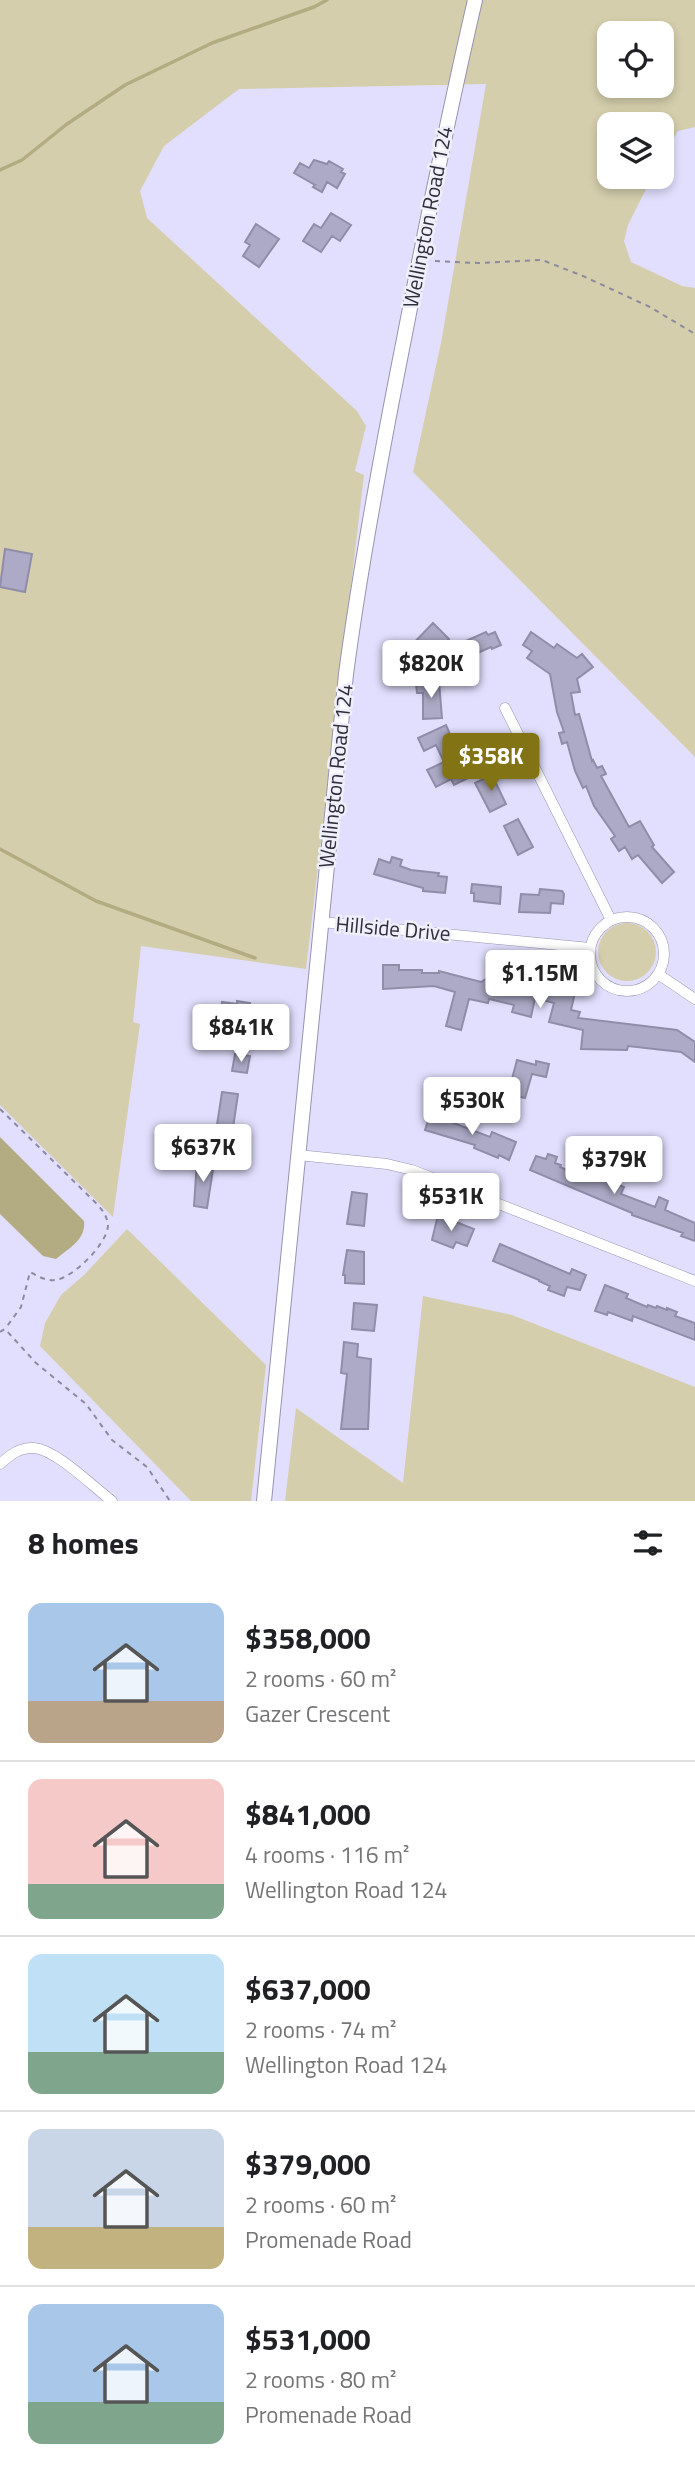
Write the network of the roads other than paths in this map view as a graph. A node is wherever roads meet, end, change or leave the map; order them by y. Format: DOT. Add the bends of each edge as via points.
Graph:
graph roads {
  1 [pos="475,0"];
  2 [pos="505,708"];
  3 [pos="611,920"];
  4 [pos="321,922"];
  5 [pos="590,948"];
  6 [pos="658,974"];
  7 [pos="695,999"];
  8 [pos="298,1155"];
  9 [pos="695,1281"];
  10 [pos="0,1464"];
  11 [pos="111,1501"];
  12 [pos="264,1501"];
  1 -- 4 [label="main road, Wellington Road 124" via="444,133 356,599"];
  2 -- 3 [label="street"];
  3 -- 5 [label="street" via="601,927"];
  3 -- 6 [label="street" via="635,918 656,931 664,954"];
  4 -- 5 [label="street, Hillside Drive"];
  4 -- 8 [label="main road, Wellington Road 124"];
  5 -- 6 [label="street" via="596,975 613,988 634,990"];
  6 -- 7 [label="street"];
  8 -- 9 [label="street" via="412,1170"];
  8 -- 12 [label="main road, Wellington Road 124"];
  10 -- 11 [label="street" via="16,1451 34,1448 51,1454"];
}
